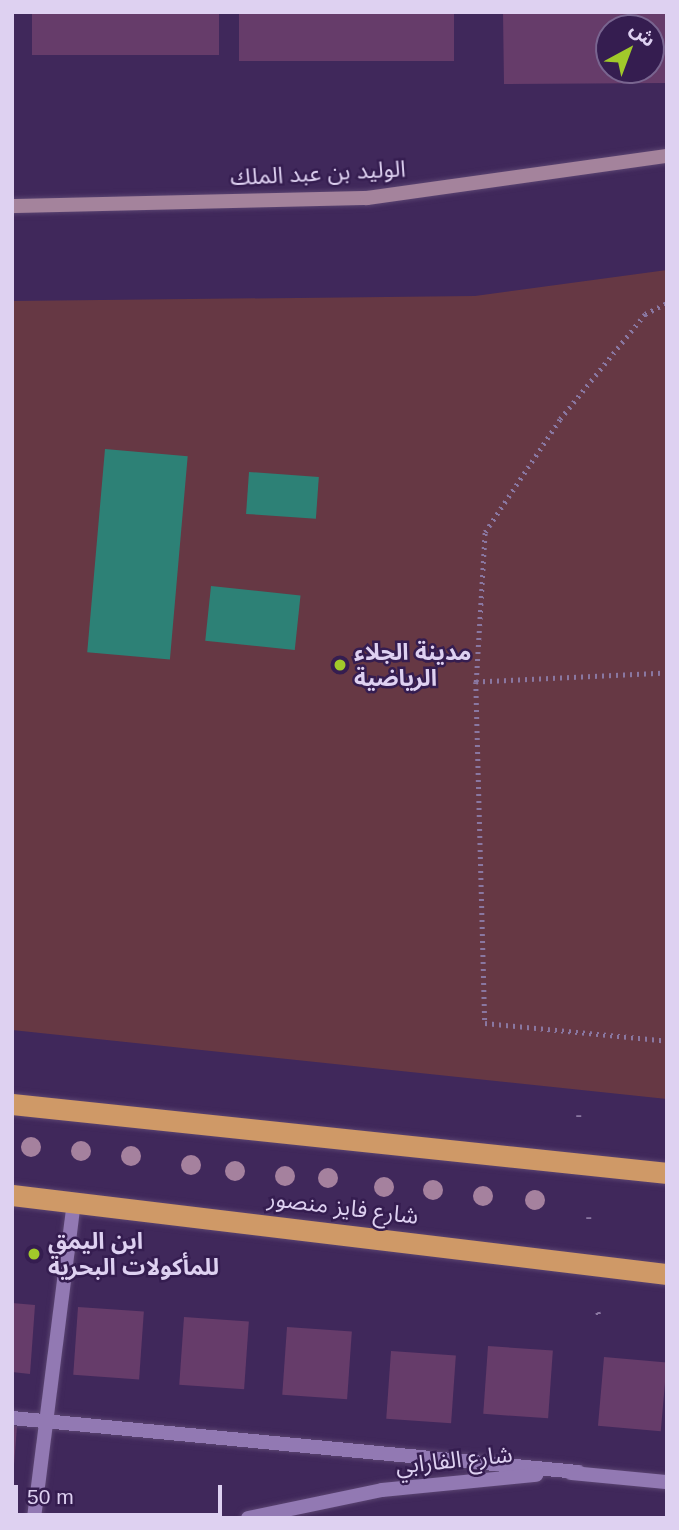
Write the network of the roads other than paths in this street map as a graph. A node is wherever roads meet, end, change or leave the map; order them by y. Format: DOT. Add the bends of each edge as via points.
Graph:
graph roads {
  1 [pos="667,156"];
  2 [pos="12,206"];
  3 [pos="12,1104"];
  4 [pos="667,1173"];
  5 [pos="12,1195"];
  6 [pos="75,1201"];
  7 [pos="667,1274"];
  8 [pos="12,1418"];
  9 [pos="43,1421"];
  10 [pos="578,1472"];
  11 [pos="667,1482"];
  12 [pos="34,1518"];
  13 [pos="249,1518"];
  1 -- 2 [label="main road, الوليد بن عبد الملك" via="367,198"];
  3 -- 4 [label="highway"];
  5 -- 6 [label="highway, شارع فايز منصور"];
  6 -- 7 [label="highway, شارع فايز منصور"];
  6 -- 9 [label="street"];
  8 -- 9 [label="street"];
  9 -- 10 [label="street"];
  9 -- 12 [label="street"];
  10 -- 11 [label="street, شارع الفارابي"];
  10 -- 13 [label="street, شارع الفارابي" via="382,1490"];
}
